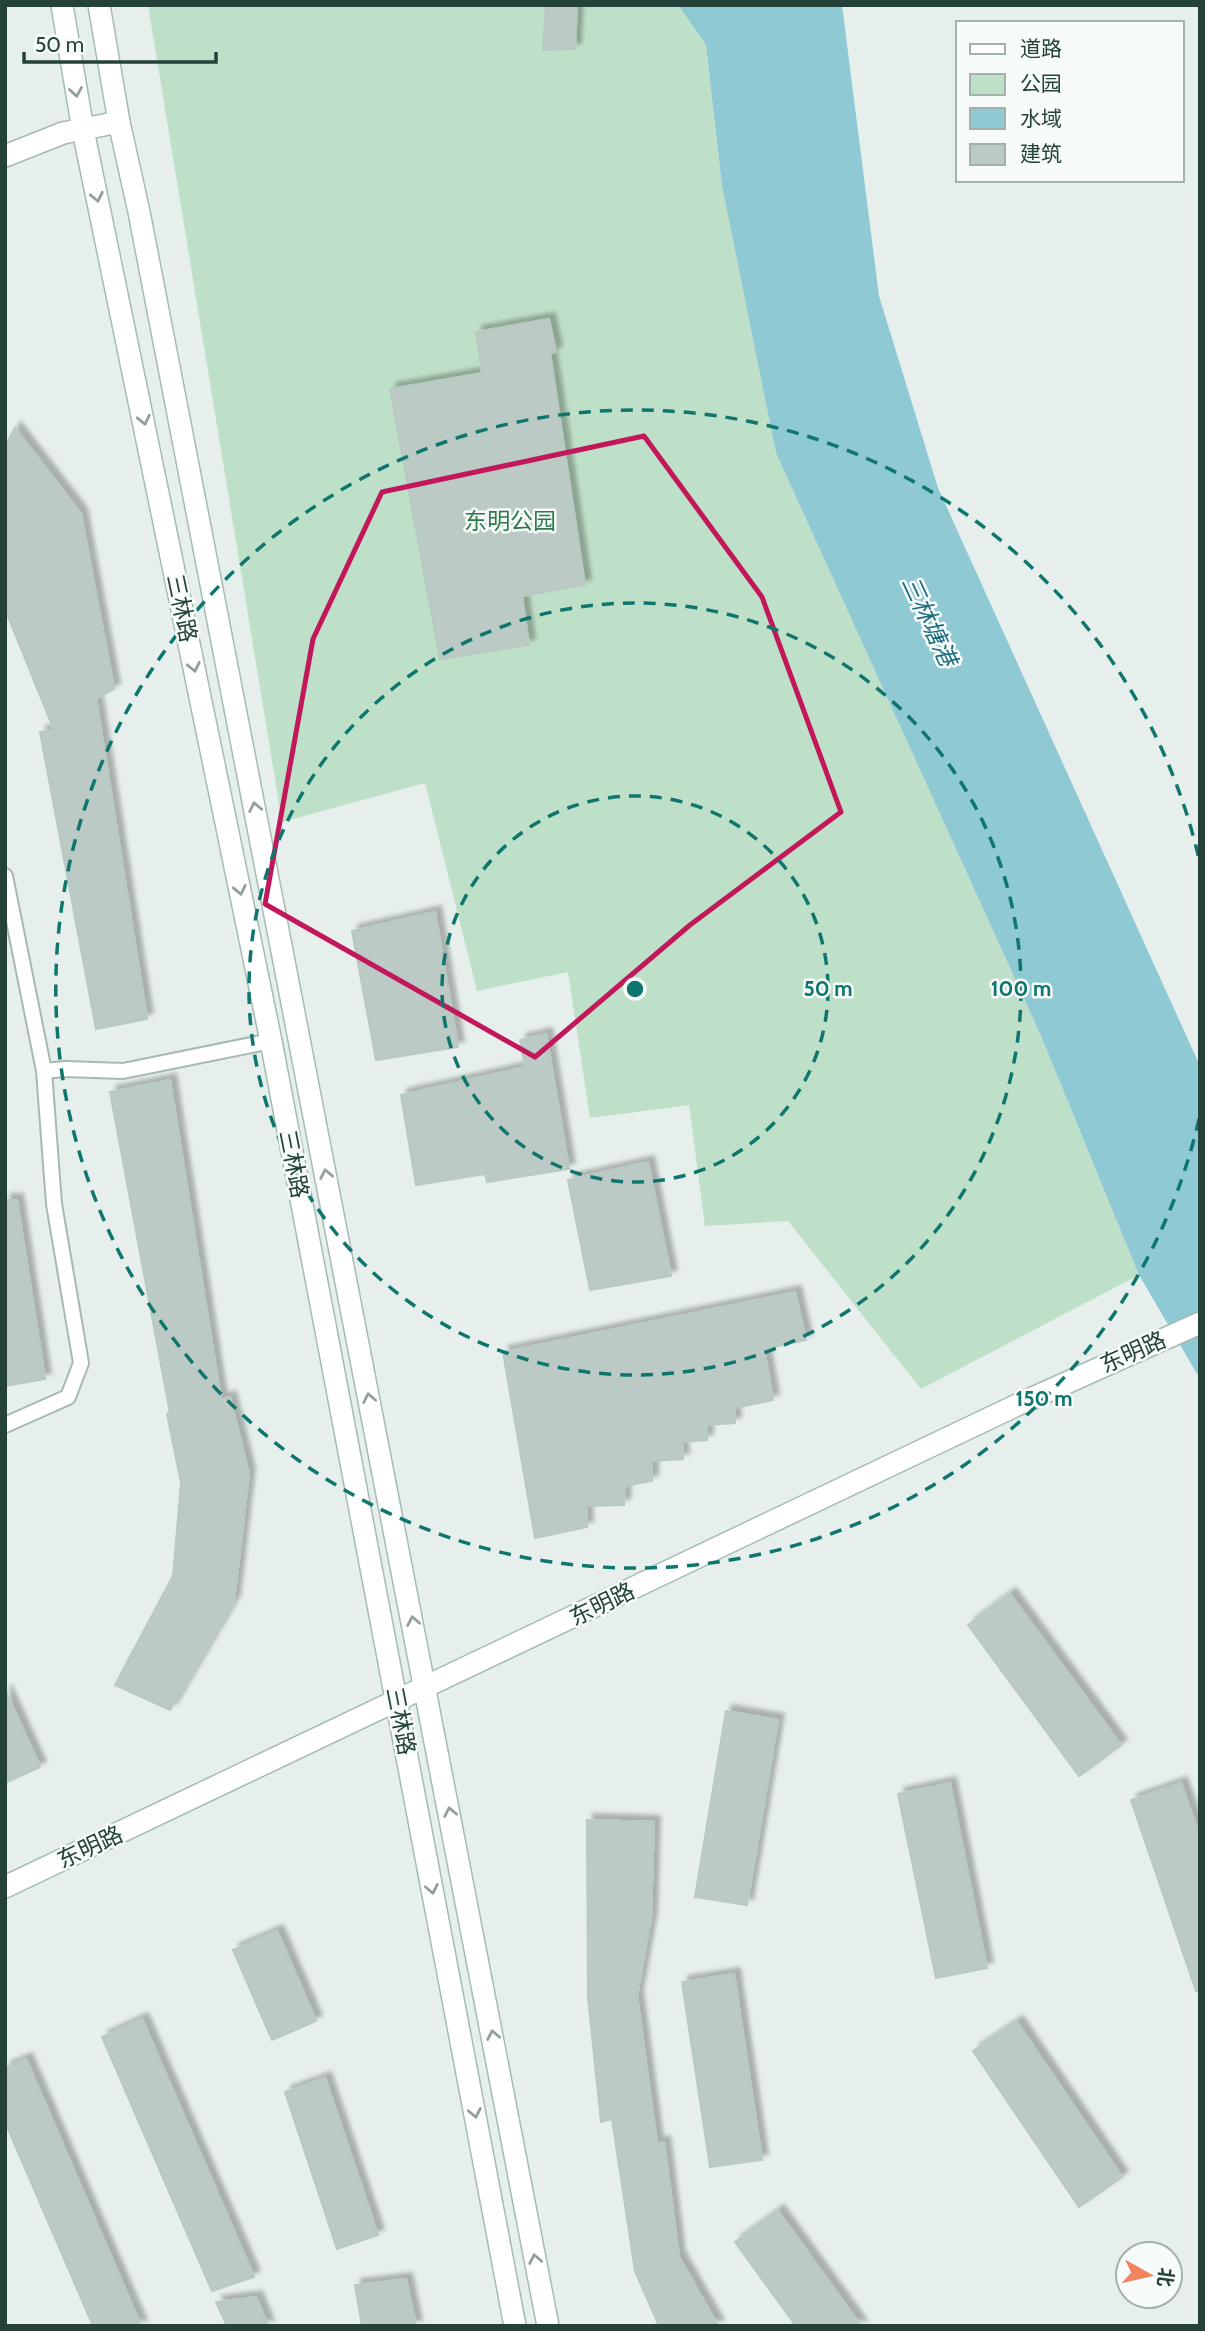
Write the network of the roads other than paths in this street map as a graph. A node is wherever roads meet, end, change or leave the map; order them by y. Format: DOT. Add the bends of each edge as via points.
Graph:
graph roads {
  1 [pos="62,5"];
  2 [pos="99,5"];
  3 [pos="119,122"];
  4 [pos="83,130"];
  5 [pos="5,156"];
  6 [pos="5,876"];
  7 [pos="271,1041"];
  8 [pos="44,1071"];
  9 [pos="1200,1323"];
  10 [pos="5,1425"];
  11 [pos="426,1688"];
  12 [pos="397,1702"];
  13 [pos="5,1887"];
  14 [pos="515,2326"];
  15 [pos="548,2326"];
  1 -- 4 [label="main road, 三林路, one-way"];
  2 -- 3 [label="main road, 三林路"];
  3 -- 4 [label="main road"];
  11 -- 3 [label="main road, 三林路, one-way"];
  4 -- 5 [label="main road"];
  4 -- 7 [label="main road, 三林路, one-way"];
  6 -- 8 [label="lane"];
  7 -- 8 [label="lane" via="123,1071"];
  7 -- 12 [label="main road, 三林路"];
  8 -- 10 [label="lane" via="54,1204 81,1363 68,1397"];
  9 -- 11 [label="main road, 东明路" via="1017,1405"];
  11 -- 12 [label="main road, 东明路"];
  15 -- 11 [label="main road, 三林路, one-way"];
  12 -- 13 [label="main road, 东明路"];
  12 -- 14 [label="main road, 三林路, one-way"];
}
